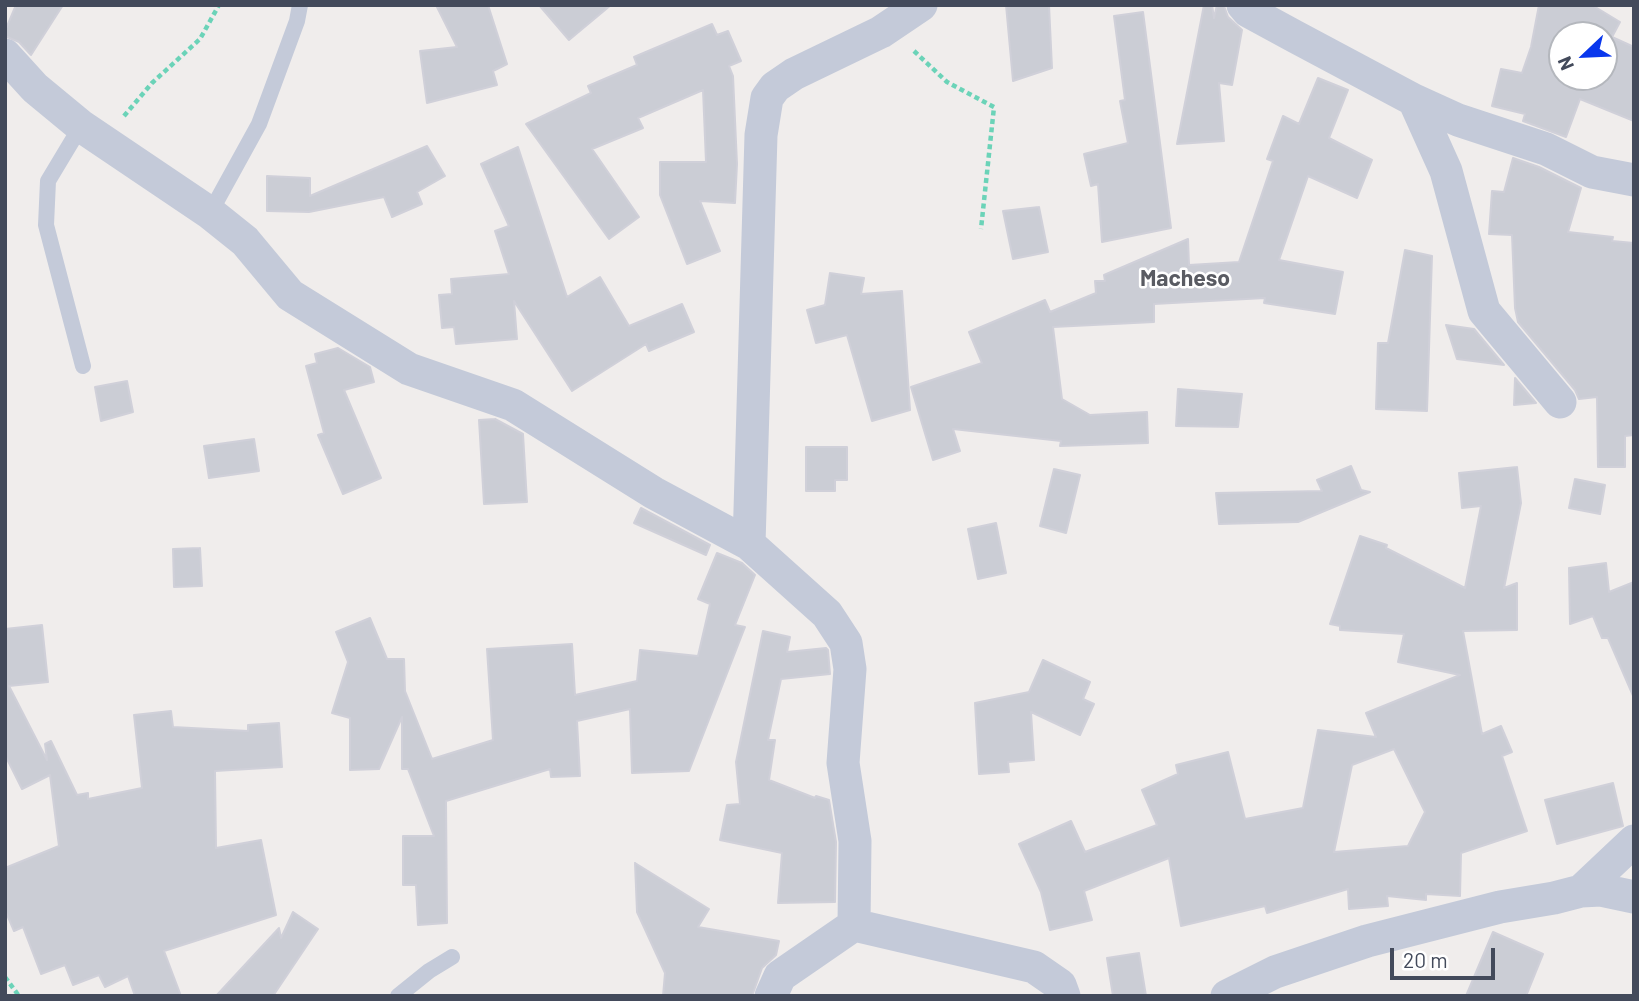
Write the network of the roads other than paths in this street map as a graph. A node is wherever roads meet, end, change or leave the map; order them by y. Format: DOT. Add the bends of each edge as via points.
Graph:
graph roads {
  1 [pos="300,5"];
  2 [pos="921,5"];
  3 [pos="1243,5"];
  4 [pos="5,55"];
  5 [pos="1414,100"];
  6 [pos="92,133"];
  7 [pos="1634,180"];
  8 [pos="210,213"];
  9 [pos="83,366"];
  10 [pos="1560,402"];
  11 [pos="749,544"];
  12 [pos="1634,841"];
  13 [pos="1581,891"];
  14 [pos="1634,897"];
  15 [pos="854,925"];
  16 [pos="452,957"];
  17 [pos="398,996"];
  18 [pos="771,996"];
  19 [pos="1064,996"];
  20 [pos="1227,996"];
  1 -- 8 [label="lane" via="259,124"];
  2 -- 11 [label="street" via="887,28 794,74 767,99 761,135"];
  3 -- 5 [label="street"];
  4 -- 6 [label="street" via="35,88"];
  5 -- 7 [label="street" via="1546,149 1592,172"];
  5 -- 10 [label="street" via="1446,172 1484,311"];
  6 -- 8 [label="street"];
  6 -- 9 [label="lane" via="48,181 46,225"];
  8 -- 11 [label="street" via="245,241 290,295 409,369 513,405 654,493"];
  11 -- 15 [label="street" via="827,614 846,643 850,669 844,763 855,841"];
  12 -- 13 [label="street"];
  13 -- 14 [label="street"];
  13 -- 20 [label="street" via="1367,941 1275,972"];
  15 -- 18 [label="street" via="780,976"];
  15 -- 19 [label="street" via="1034,967 1060,985"];
  16 -- 17 [label="lane"];
}
